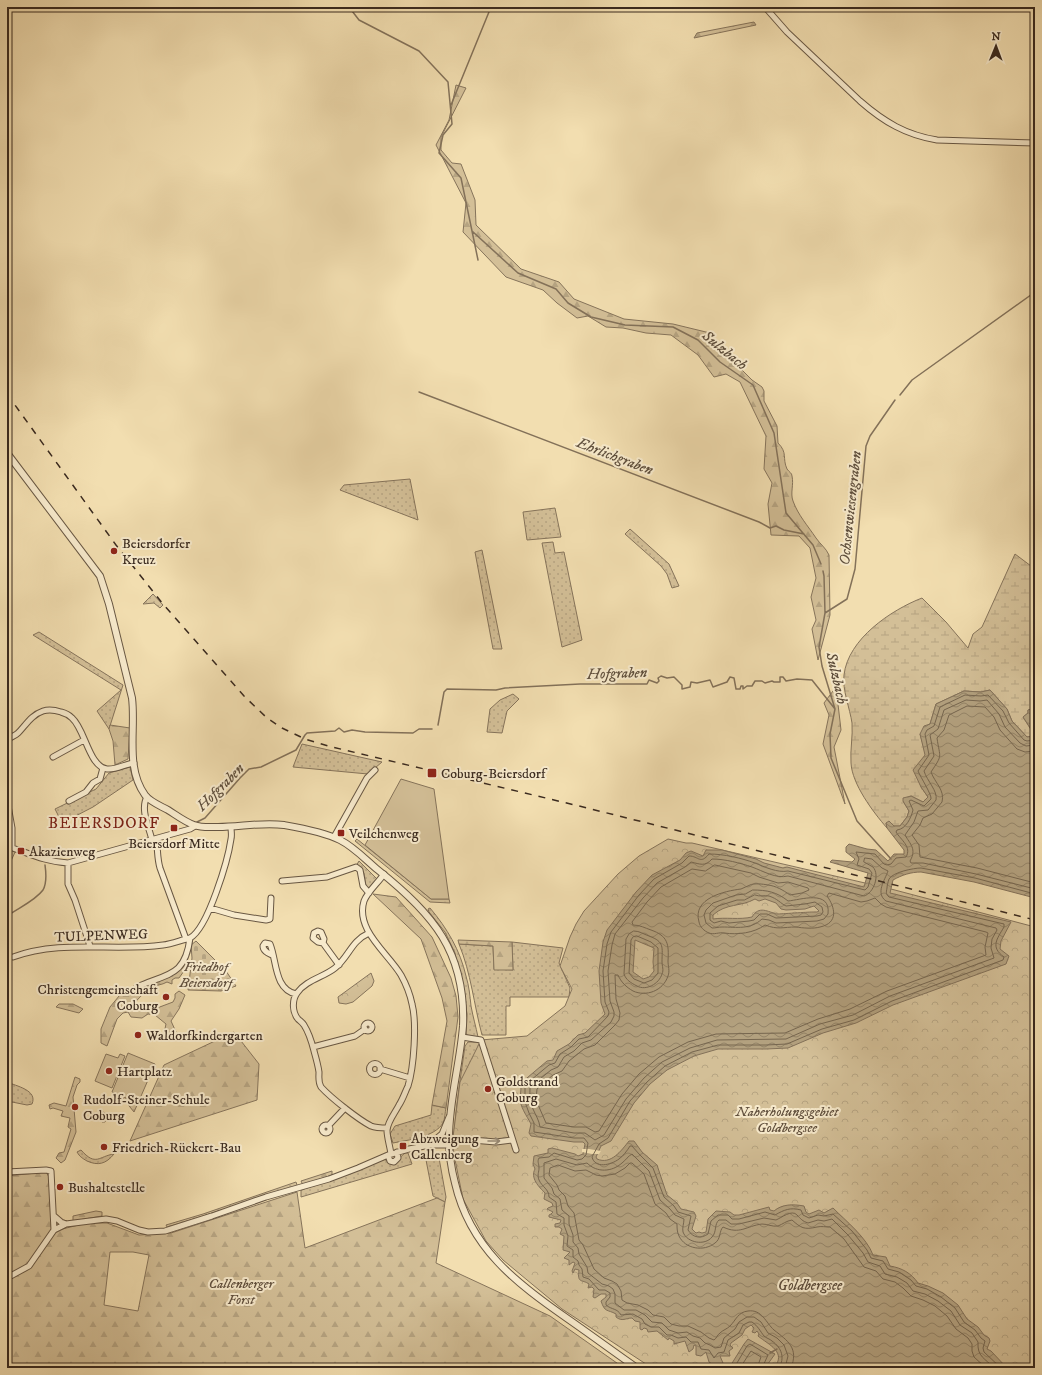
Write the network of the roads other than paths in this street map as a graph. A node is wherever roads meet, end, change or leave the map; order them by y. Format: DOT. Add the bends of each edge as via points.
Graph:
graph roads {
  1 [pos="765,7"];
  2 [pos="1035,143"];
  3 [pos="7,453"];
  4 [pos="7,740"];
  5 [pos="84,740"];
  6 [pos="54,757"];
  7 [pos="134,763"];
  8 [pos="103,768"];
  9 [pos="375,770"];
  10 [pos="147,797"];
  11 [pos="7,800"];
  12 [pos="69,801"];
  13 [pos="195,826"];
  14 [pos="231,827"];
  15 [pos="334,837"];
  16 [pos="154,840"];
  17 [pos="9,846"];
  18 [pos="68,863"];
  19 [pos="384,874"];
  20 [pos="282,881"];
  21 [pos="369,893"];
  22 [pos="271,898"];
  23 [pos="210,908"];
  24 [pos="369,933"];
  25 [pos="188,938"];
  26 [pos="323,943"];
  27 [pos="90,946"];
  28 [pos="272,955"];
  29 [pos="13,957"];
  30 [pos="339,965"];
  31 [pos="137,987"];
  32 [pos="296,994"];
  33 [pos="365,1029"];
  34 [pos="462,1037"];
  35 [pos="314,1047"];
  36 [pos="380,1069"];
  37 [pos="410,1078"];
  38 [pos="345,1108"];
  39 [pos="451,1110"];
  40 [pos="328,1126"];
  41 [pos="387,1128"];
  42 [pos="436,1140"];
  43 [pos="449,1140"];
  44 [pos="512,1140"];
  45 [pos="430,1144"];
  46 [pos="516,1150"];
  47 [pos="397,1152"];
  48 [pos="390,1154"];
  49 [pos="7,1172"];
  50 [pos="54,1216"];
  51 [pos="66,1224"];
  52 [pos="54,1230"];
  53 [pos="7,1278"];
  54 [pos="638,1368"];
  1 -- 2 [label="street" via="787,32 860,101 898,128 921,138 937,140"];
  3 -- 7 [label="street" via="100,576 132,698"];
  4 -- 5 [label="street" via="18,733 35,714 53,710 71,717 78,725"];
  5 -- 6 [label="street"];
  5 -- 8 [label="street" via="97,763"];
  7 -- 8 [label="street" via="114,769"];
  7 -- 10 [label="street" via="138,782"];
  8 -- 12 [label="street" via="100,779 86,792"];
  9 -- 15 [label="street" via="367,778"];
  10 -- 13 [label="street"];
  10 -- 16 [label="street" via="144,809"];
  11 -- 17 [label="street" via="12,828"];
  13 -- 14 [label="street"];
  13 -- 16 [label="street"];
  14 -- 15 [label="street" via="277,824"];
  14 -- 23 [label="street" via="232,838"];
  15 -- 19 [label="street"];
  16 -- 18 [label="street"];
  16 -- 25 [label="street" via="160,868"];
  17 -- 18 [label="street" via="43,859"];
  18 -- 27 [label="street" via="68,884"];
  19 -- 21 [label="street"];
  19 -- 34 [label="street" via="416,903 438,929 450,949 462,994"];
  20 -- 21 [label="street" via="327,877 356,867 360,870 363,886"];
  21 -- 24 [label="street" via="364,901 363,917"];
  22 -- 23 [label="street" via="270,919 266,920"];
  23 -- 25 [label="street" via="199,930"];
  24 -- 30 [label="street" via="354,944"];
  24 -- 37 [label="street" via="401,976 412,1004 414,1035"];
  25 -- 27 [label="street, TULPENWEG" via="163,945"];
  25 -- 31 [label="street" via="188,950 183,964 172,973"];
  26 -- 30 [label="street"];
  27 -- 29 [label="street, TULPENWEG" via="57,947"];
  28 -- 32 [label="street" via="281,983"];
  30 -- 32 [label="street" via="305,985"];
  32 -- 35 [label="street" via="293,1003 294,1013 304,1025"];
  33 -- 35 [label="street" via="355,1036"];
  34 -- 39 [label="street"];
  34 -- 44 [label="street" via="481,1040"];
  35 -- 38 [label="street" via="321,1087"];
  36 -- 37 [label="street"];
  37 -- 41 [label="street"];
  38 -- 40 [label="street"];
  38 -- 41 [label="street" via="372,1127"];
  39 -- 42 [label="street" via="444,1130"];
  39 -- 43 [label="street"];
  41 -- 48 [label="street"];
  42 -- 43 [label="street"];
  42 -- 45 [label="street"];
  43 -- 44 [label="street, one-way"];
  43 -- 45 [label="street"];
  43 -- 54 [label="street" via="454,1178 463,1208 472,1229 487,1251 522,1286"];
  44 -- 46 [label="street"];
  45 -- 47 [label="street"];
  47 -- 48 [label="street"];
  47 -- 48 [label="street" via="398,1158 394,1162 390,1161"];
  48 -- 51 [label="street" via="329,1179 165,1230 148,1232 106,1219"];
  49 -- 50 [label="street" via="51,1171"];
  50 -- 51 [label="street"];
  50 -- 52 [label="street"];
  51 -- 52 [label="street"];
  52 -- 53 [label="street" via="28,1266"];
}
